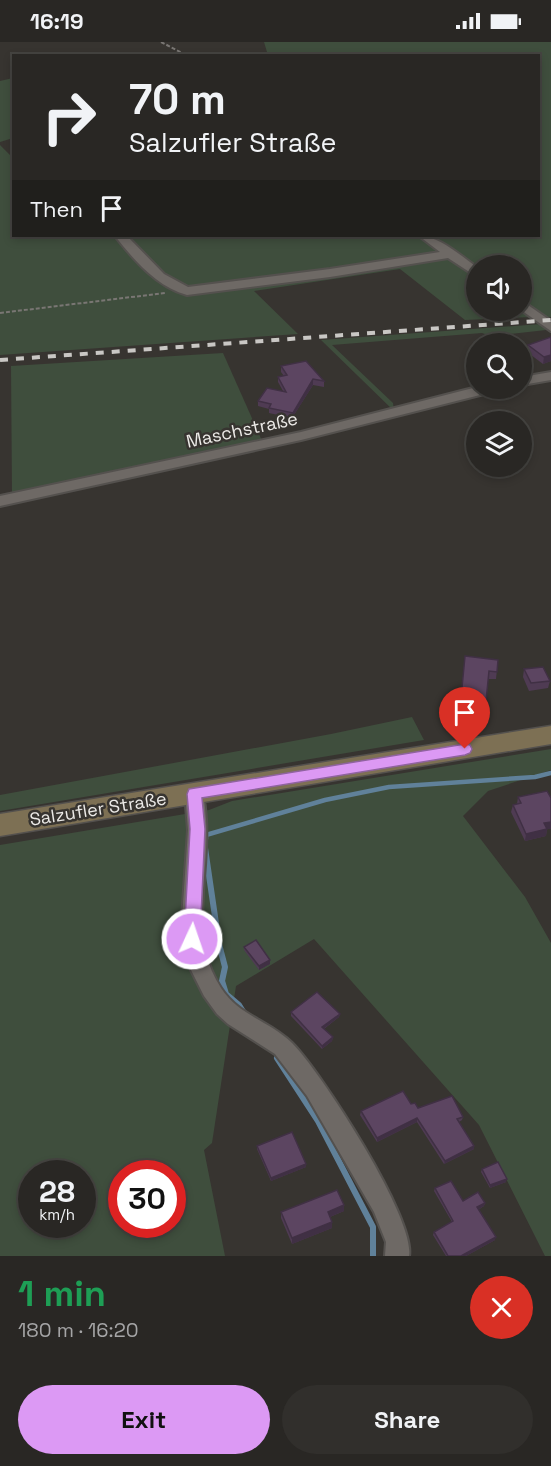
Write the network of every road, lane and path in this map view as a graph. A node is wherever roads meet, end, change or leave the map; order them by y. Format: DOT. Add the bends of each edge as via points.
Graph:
graph roads {
  1 [pos="161,42"];
  2 [pos="184,54"];
  3 [pos="122,237"];
  4 [pos="426,237"];
  5 [pos="451,254"];
  6 [pos="466,265"];
  7 [pos="178,289"];
  8 [pos="532,312"];
  9 [pos="0,313"];
  10 [pos="551,313"];
  11 [pos="535,314"];
  12 [pos="551,327"];
  13 [pos="551,376"];
  14 [pos="532,379"];
  15 [pos="466,394"];
  16 [pos="0,501"];
  17 [pos="551,735"];
  18 [pos="194,794"];
  19 [pos="0,825"];
  20 [pos="397,1256"];
  1 -- 2 [label="path"];
  3 -- 7 [label="street" via="166,282"];
  4 -- 5 [label="street"];
  5 -- 6 [label="street"];
  5 -- 7 [label="street" via="330,273"];
  7 -- 9 [label="path"];
  8 -- 11 [label="street"];
  10 -- 11 [label="street"];
  11 -- 12 [label="street"];
  13 -- 14 [label="street"];
  15 -- 16 [label="street, Maschstraße" via="301,436"];
  17 -- 18 [label="main road, Salzufler Straße"];
  18 -- 19 [label="main road, Salzufler Straße"];
  18 -- 20 [label="street" via="197,829 192,939 200,968 219,1003 234,1017 275,1041 305,1075 390,1217 398,1242"];
}
